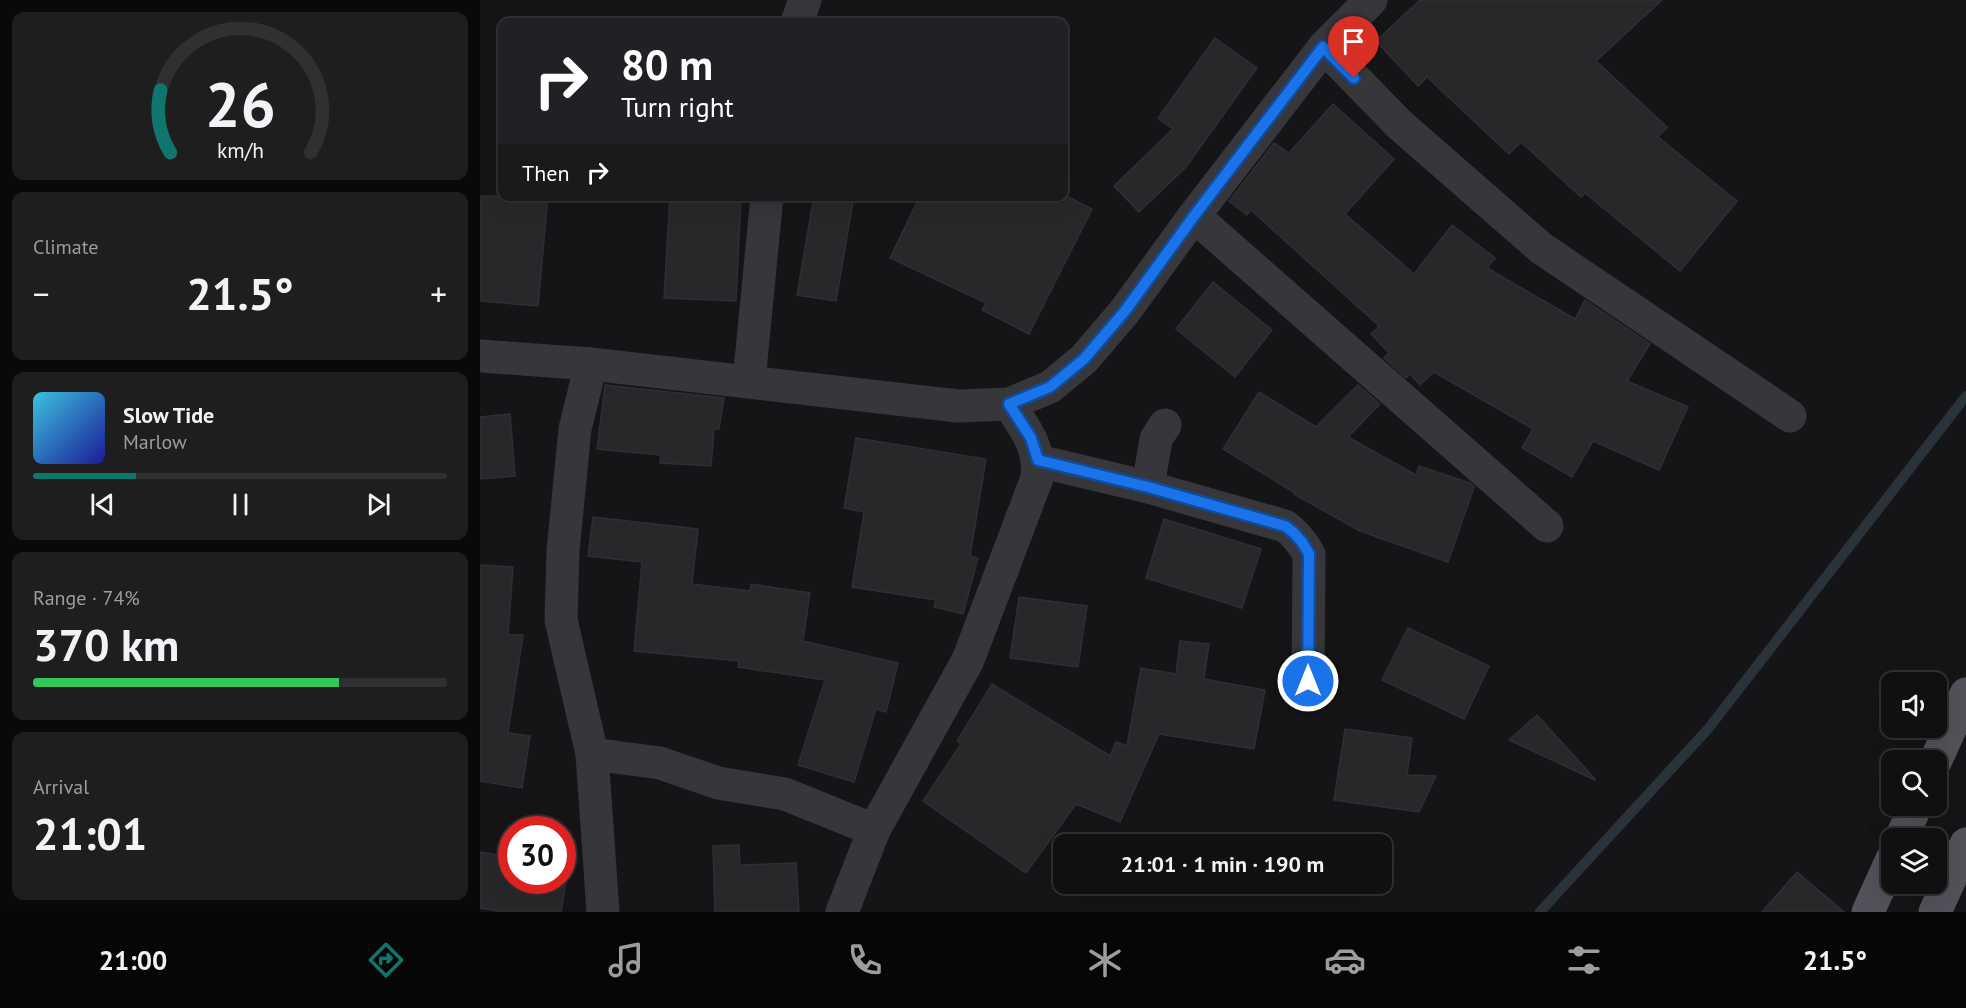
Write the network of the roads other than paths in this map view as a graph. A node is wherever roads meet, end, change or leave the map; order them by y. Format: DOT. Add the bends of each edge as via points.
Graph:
graph roads {
  1 [pos="805,0"];
  2 [pos="1371,0"];
  3 [pos="798,18"];
  4 [pos="1323,47"];
  5 [pos="767,201"];
  6 [pos="1194,216"];
  7 [pos="480,356"];
  8 [pos="591,364"];
  9 [pos="749,381"];
  10 [pos="1009,404"];
  11 [pos="1790,416"];
  12 [pos="1165,425"];
  13 [pos="1038,460"];
  14 [pos="1148,487"];
  15 [pos="1546,526"];
  16 [pos="1308,681"];
  17 [pos="1966,694"];
  18 [pos="1941,750"];
  19 [pos="592,754"];
  20 [pos="874,830"];
  21 [pos="1966,844"];
  22 [pos="1881,883"];
  23 [pos="603,912"];
  24 [pos="842,912"];
  25 [pos="1868,912"];
  26 [pos="1935,912"];
  1 -- 3 [label="street"];
  2 -- 4 [label="street"];
  4 -- 6 [label="street"];
  4 -- 11 [label="street" via="1399,124 1541,248"];
  5 -- 9 [label="street"];
  6 -- 10 [label="street" via="1125,311 1084,359 1050,387"];
  6 -- 15 [label="street"];
  7 -- 8 [label="street"];
  8 -- 9 [label="street"];
  8 -- 19 [label="street" via="575,429 563,551 561,620"];
  9 -- 10 [label="street" via="958,406"];
  10 -- 13 [label="street" via="1031,438"];
  12 -- 14 [label="street" via="1156,439"];
  13 -- 14 [label="street"];
  13 -- 20 [label="street" via="1037,478 968,660"];
  14 -- 16 [label="street" via="1285,526 1302,542 1309,554"];
  17 -- 18 [label="main road"];
  19 -- 20 [label="street" via="660,763 718,783 785,794"];
  19 -- 23 [label="street"];
  20 -- 24 [label="street"];
  21 -- 26 [label="main road"];
  22 -- 25 [label="main road"];
}
